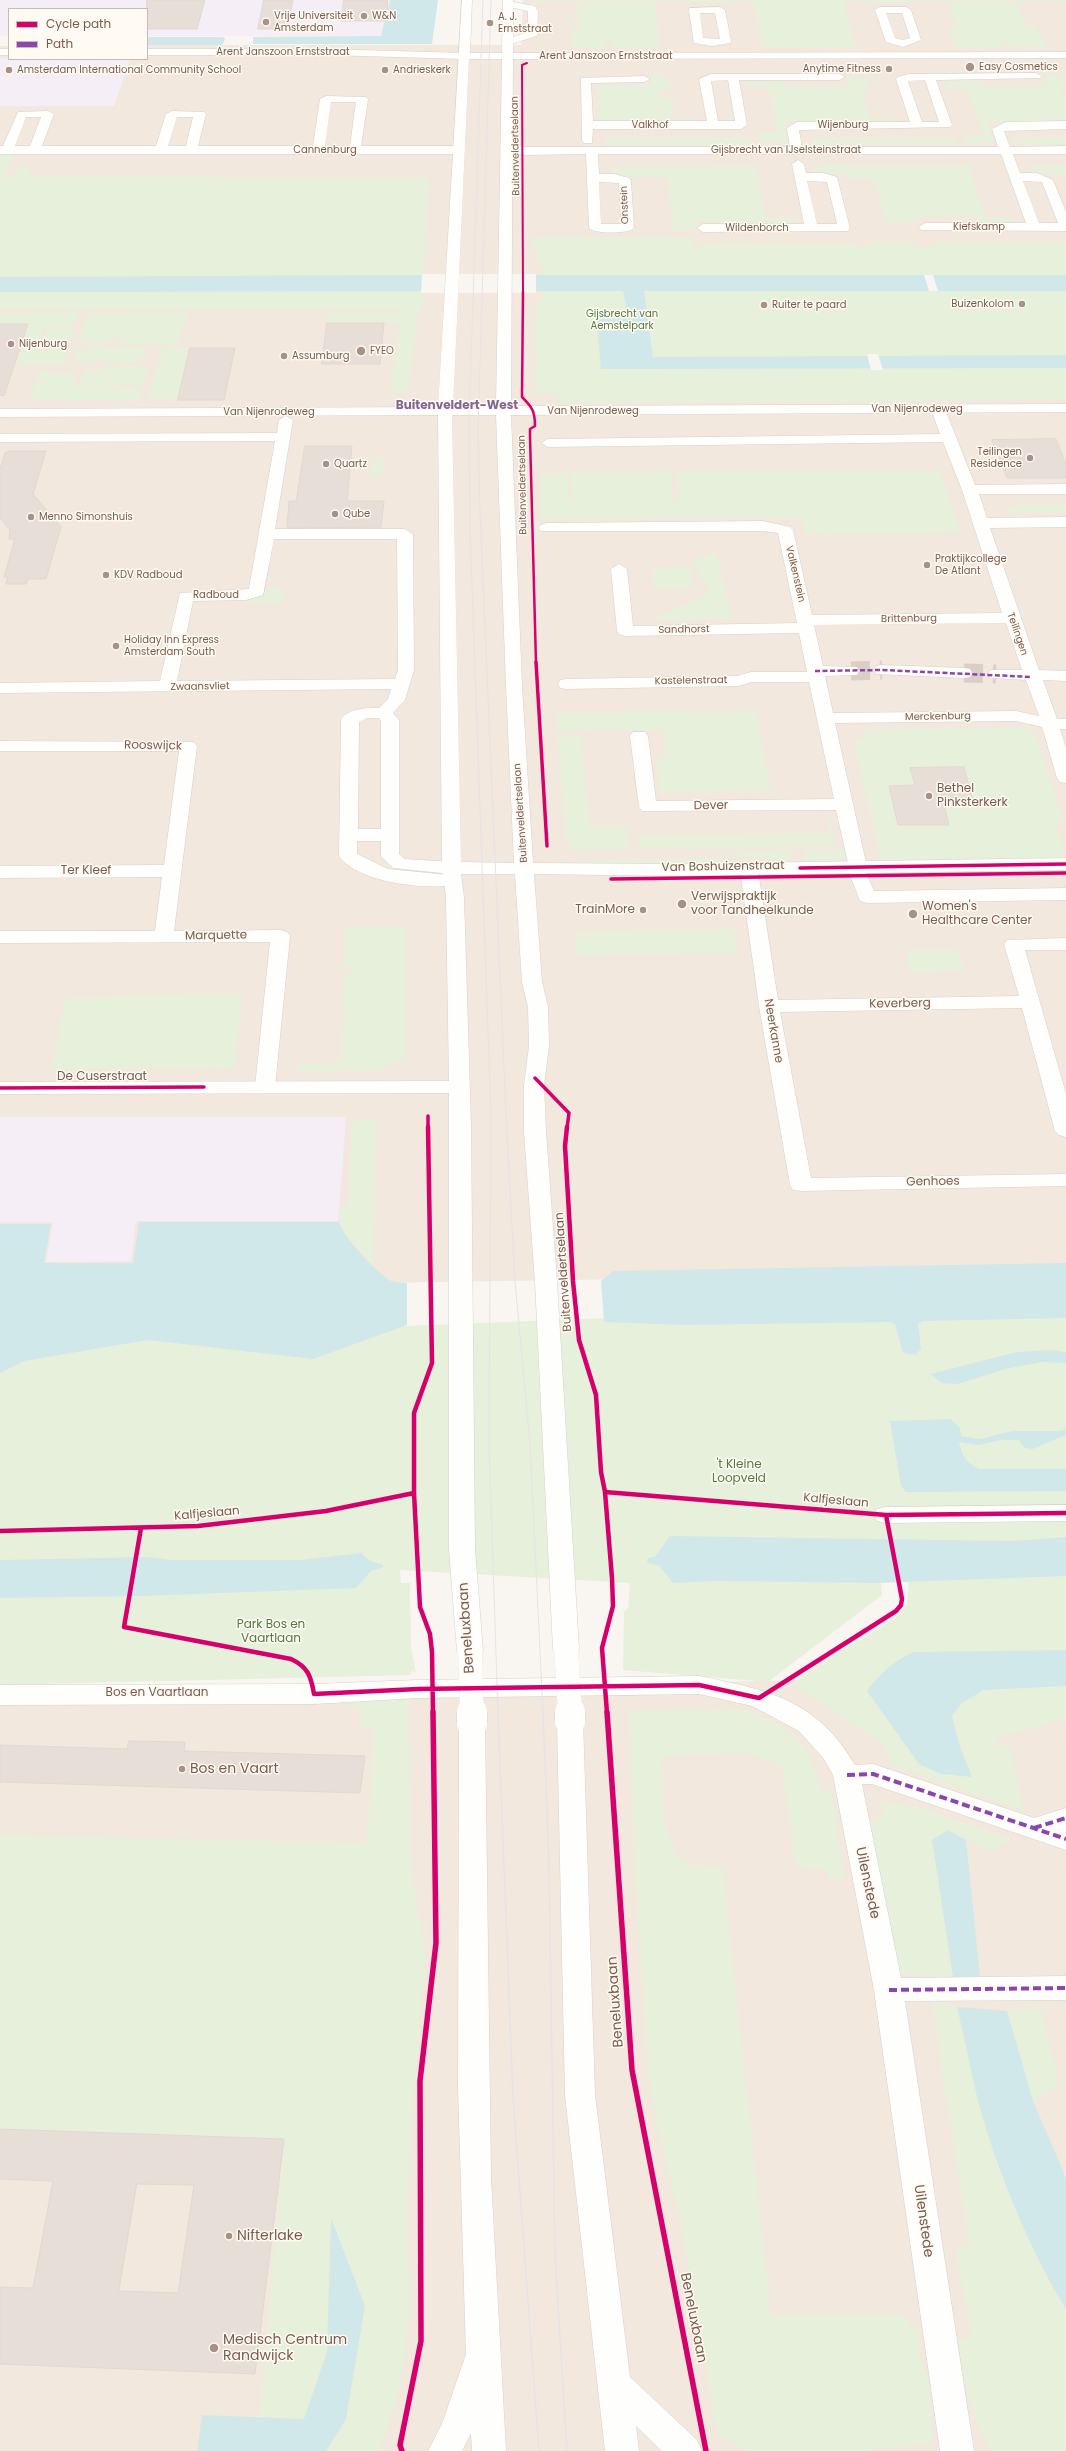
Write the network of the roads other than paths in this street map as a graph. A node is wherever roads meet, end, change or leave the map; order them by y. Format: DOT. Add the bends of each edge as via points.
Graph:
graph roads {
  1 [pos="467,0"];
  2 [pos="508,2"];
  3 [pos="508,42"];
  4 [pos="712,43"];
  5 [pos="903,44"];
  6 [pos="148,52"];
  7 [pos="715,55"];
  8 [pos="910,55"];
  9 [pos="1066,55"];
  10 [pos="465,56"];
  11 [pos="508,56"];
  12 [pos="1036,76"];
  13 [pos="720,77"];
  14 [pos="733,77"];
  15 [pos="839,77"];
  16 [pos="923,77"];
  17 [pos="644,79"];
  18 [pos="587,125"];
  19 [pos="714,125"];
  20 [pos="917,125"];
  21 [pos="1066,126"];
  22 [pos="506,147"];
  23 [pos="4,150"];
  24 [pos="34,150"];
  25 [pos="161,150"];
  26 [pos="191,150"];
  27 [pos="318,150"];
  28 [pos="355,150"];
  29 [pos="459,150"];
  30 [pos="797,150"];
  31 [pos="1006,150"];
  32 [pos="1066,150"];
  33 [pos="590,151"];
  34 [pos="800,177"];
  35 [pos="1016,177"];
  36 [pos="593,178"];
  37 [pos="925,227"];
  38 [pos="1034,227"];
  39 [pos="703,228"];
  40 [pos="811,228"];
  41 [pos="1066,408"];
  42 [pos="0,413"];
  43 [pos="940,413"];
  44 [pos="444,416"];
  45 [pos="504,416"];
  46 [pos="1066,417"];
  47 [pos="286,420"];
  48 [pos="0,421"];
  49 [pos="282,437"];
  50 [pos="0,438"];
  51 [pos="948,438"];
  52 [pos="548,443"];
  53 [pos="1066,489"];
  54 [pos="970,490"];
  55 [pos="1066,522"];
  56 [pos="980,523"];
  57 [pos="546,528"];
  58 [pos="266,534"];
  59 [pos="618,569"];
  60 [pos="1012,618"];
  61 [pos="805,624"];
  62 [pos="882,670"];
  63 [pos="851,671"];
  64 [pos="964,673"];
  65 [pos="815,674"];
  66 [pos="996,674"];
  67 [pos="1066,676"];
  68 [pos="1032,677"];
  69 [pos="401,684"];
  70 [pos="566,684"];
  71 [pos="167,687"];
  72 [pos="0,688"];
  73 [pos="384,712"];
  74 [pos="826,718"];
  75 [pos="1058,724"];
  76 [pos="639,736"];
  77 [pos="0,746"];
  78 [pos="1066,778"];
  79 [pos="845,804"];
  80 [pos="347,835"];
  81 [pos="390,835"];
  82 [pos="1066,864"];
  83 [pos="172,871"];
  84 [pos="858,871"];
  85 [pos="0,872"];
  86 [pos="750,873"];
  87 [pos="1066,873"];
  88 [pos="452,874"];
  89 [pos="526,875"];
  90 [pos="1066,894"];
  91 [pos="0,937"];
  92 [pos="164,937"];
  93 [pos="1066,944"];
  94 [pos="1030,1002"];
  95 [pos="769,1006"];
  96 [pos="265,1087"];
  97 [pos="459,1087"];
  98 [pos="0,1088"];
  99 [pos="1066,1131"];
  100 [pos="1066,1180"];
  101 [pos="801,1185"];
  102 [pos="1066,1513"];
  103 [pos="886,1515"];
  104 [pos="0,1696"];
  105 [pos="759,1698"];
  106 [pos="847,1775"];
  107 [pos="1066,1818"];
  108 [pos="1034,1828"];
  109 [pos="1066,1838"];
  110 [pos="1066,1988"];
  111 [pos="889,1990"];
  112 [pos="481,2353"];
  113 [pos="614,2384"];
  114 [pos="445,2451"];
  115 [pos="489,2451"];
  116 [pos="622,2451"];
  117 [pos="685,2451"];
  118 [pos="957,2451"];
  1 -- 10 [label="street"];
  2 -- 3 [label="street, Buitenveldertselaan"];
  2 -- 3 [label="street, Buitenveldertselaan" via="531,8 533,34"];
  3 -- 11 [label="street, Buitenveldertselaan"];
  4 -- 7 [label="street"];
  5 -- 8 [label="street, Wijenburg"];
  6 -- 10 [label="street, Arent Janszoon Ernststraat" via="318,52"];
  7 -- 8 [label="street, Arent Janszoon Ernststraat"];
  7 -- 11 [label="street, Arent Janszoon Ernststraat"];
  7 -- 13 [label="street"];
  8 -- 9 [label="street, Arent Janszoon Ernststraat"];
  8 -- 16 [label="street, Wijenburg"];
  10 -- 11 [label="street, Arent Janszoon Ernststraat"];
  10 -- 29 [label="street"];
  11 -- 22 [label="street, Buitenveldertselaan"];
  12 -- 16 [label="street"];
  13 -- 14 [label="street"];
  13 -- 19 [label="street" via="705,80"];
  14 -- 15 [label="street"];
  14 -- 19 [label="street, Valkhof" via="741,125"];
  16 -- 20 [label="street" via="902,79"];
  16 -- 20 [label="street, Wijenburg" via="946,125"];
  17 -- 18 [label="street, Onstein" via="585,80"];
  18 -- 19 [label="street, Valkhof"];
  18 -- 33 [label="street, Onstein"];
  20 -- 30 [label="street, Wijenburg" via="796,126 793,128"];
  21 -- 31 [label="street" via="999,127"];
  22 -- 33 [label="street, Gijsbrecht van IJselsteinstraat" via="524,151"];
  22 -- 45 [label="street, Buitenveldertselaan"];
  23 -- 24 [label="street, Cannenburg"];
  23 -- 24 [label="street, Cannenburg" via="22,114 48,114"];
  24 -- 25 [label="street, Cannenburg"];
  25 -- 26 [label="street, Cannenburg"];
  25 -- 26 [label="street" via="172,114 200,114"];
  26 -- 27 [label="street, Cannenburg"];
  27 -- 28 [label="street, Cannenburg"];
  27 -- 28 [label="street" via="326,99 362,99"];
  28 -- 29 [label="street, Cannenburg"];
  29 -- 44 [label="street"];
  30 -- 31 [label="street, Gijsbrecht van IJselsteinstraat"];
  30 -- 33 [label="street, Gijsbrecht van IJselsteinstraat"];
  30 -- 34 [label="street"];
  31 -- 32 [label="street, Gijsbrecht van IJselsteinstraat"];
  31 -- 35 [label="street"];
  33 -- 36 [label="street, Onstein"];
  34 -- 40 [label="street"];
  34 -- 40 [label="street, Wildenborch" via="823,177 833,180 844,228"];
  35 -- 38 [label="street"];
  35 -- 38 [label="street, Kiefskamp" via="1037,176 1047,180 1066,227"];
  36 -- 36 [label="street, Onstein" via="595,228 628,228 625,181"];
  37 -- 38 [label="street, Kiefskamp"];
  39 -- 40 [label="street, Wildenborch"];
  41 -- 43 [label="street, Van Nijenrodeweg"];
  42 -- 44 [label="street, Van Nijenrodeweg"];
  43 -- 45 [label="street, Van Nijenrodeweg"];
  43 -- 46 [label="street, Van Nijenrodeweg"];
  43 -- 51 [label="street, Teilingen"];
  44 -- 45 [label="street, Van Nijenrodeweg"];
  44 -- 47 [label="street, Van Nijenrodeweg"];
  44 -- 88 [label="street"];
  45 -- 89 [label="street, Buitenveldertselaan" via="514,686"];
  47 -- 48 [label="street, Van Nijenrodeweg"];
  47 -- 49 [label="street, Radboud"];
  49 -- 50 [label="street"];
  49 -- 58 [label="street, Radboud"];
  51 -- 52 [label="street"];
  51 -- 54 [label="street, Teilingen"];
  53 -- 54 [label="street"];
  54 -- 56 [label="street, Teilingen"];
  55 -- 56 [label="street"];
  56 -- 60 [label="street, Teilingen"];
  57 -- 61 [label="street, Valkenstein" via="763,526 785,530"];
  58 -- 69 [label="street" via="405,534 406,670"];
  58 -- 71 [label="street, Radboud" via="257,592 246,595 186,596"];
  59 -- 61 [label="street, Sandhorst" via="625,631"];
  60 -- 61 [label="street, Brittenburg"];
  60 -- 68 [label="street, Teilingen"];
  61 -- 65 [label="street, Valkenstein"];
  62 -- 64 [label="street"];
  63 -- 65 [label="street, Kastelenstraat"];
  65 -- 70 [label="street, Kastelenstraat" via="751,677 738,681"];
  65 -- 74 [label="street, Valkenstein"];
  66 -- 68 [label="street"];
  67 -- 68 [label="street"];
  68 -- 75 [label="street, Teilingen"];
  69 -- 71 [label="street, Zwaansvliet"];
  69 -- 73 [label="street" via="396,700"];
  71 -- 72 [label="street, Zwaansvliet"];
  73 -- 80 [label="street" via="364,714 350,719"];
  73 -- 81 [label="street" via="390,720"];
  74 -- 75 [label="street, Merckenburg" via="1016,716"];
  74 -- 79 [label="street, Valkenstein"];
  75 -- 78 [label="street, Teilingen"];
  76 -- 79 [label="street, Dever" via="648,807"];
  77 -- 83 [label="street, Rooswijck" via="188,746"];
  79 -- 84 [label="street, Valkenstein"];
  80 -- 81 [label="street"];
  80 -- 88 [label="street" via="348,856 370,870 401,878"];
  81 -- 88 [label="street" via="390,856 394,861"];
  82 -- 84 [label="street, Van Boshuizenstraat"];
  83 -- 85 [label="street, Ter Kleef"];
  83 -- 92 [label="street, Rooswijck"];
  84 -- 86 [label="street, Van Boshuizenstraat"];
  84 -- 87 [label="street, Van Boshuizenstraat"];
  84 -- 90 [label="street" via="867,897"];
  86 -- 89 [label="street, Van Boshuizenstraat"];
  86 -- 95 [label="street, Neerkanne"];
  88 -- 89 [label="street, Van Boshuizenstraat"];
  88 -- 97 [label="street" via="455,898"];
  89 -- 113 [label="street, Buitenveldertselaan, bridge" via="532,982 538,1007 539,1046 534,1085 534,1114 549,1323 570,1721 580,2095"];
  91 -- 92 [label="street, Marquette"];
  92 -- 96 [label="street, Marquette" via="280,936"];
  93 -- 94 [label="street" via="1014,944"];
  94 -- 95 [label="street, Keverberg"];
  94 -- 99 [label="street"];
  95 -- 101 [label="street, Neerkanne"];
  96 -- 97 [label="street, De Cuserstraat" via="332,1090"];
  96 -- 98 [label="street, De Cuserstraat"];
  97 -- 112 [label="street, Beneluxbaan, bridge" via="462,1549 470,1651 472,1723 473,2136"];
  100 -- 101 [label="street, Genhoes"];
  102 -- 103 [label="street"];
  104 -- 105 [label="street, Bos en Vaartlaan" via="94,1693 314,1694 418,1689 699,1685"];
  105 -- 106 [label="street, Uilenstede" via="808,1724 834,1752"];
  106 -- 108 [label="street" via="873,1774"];
  106 -- 111 [label="street, Uilenstede"];
  107 -- 108 [label="street"];
  108 -- 109 [label="street"];
  110 -- 111 [label="street"];
  111 -- 118 [label="street, Uilenstede"];
  112 -- 114 [label="street" via="457,2428"];
  112 -- 115 [label="street, Beneluxbaan"];
  113 -- 116 [label="street"];
  113 -- 117 [label="street"];
}
